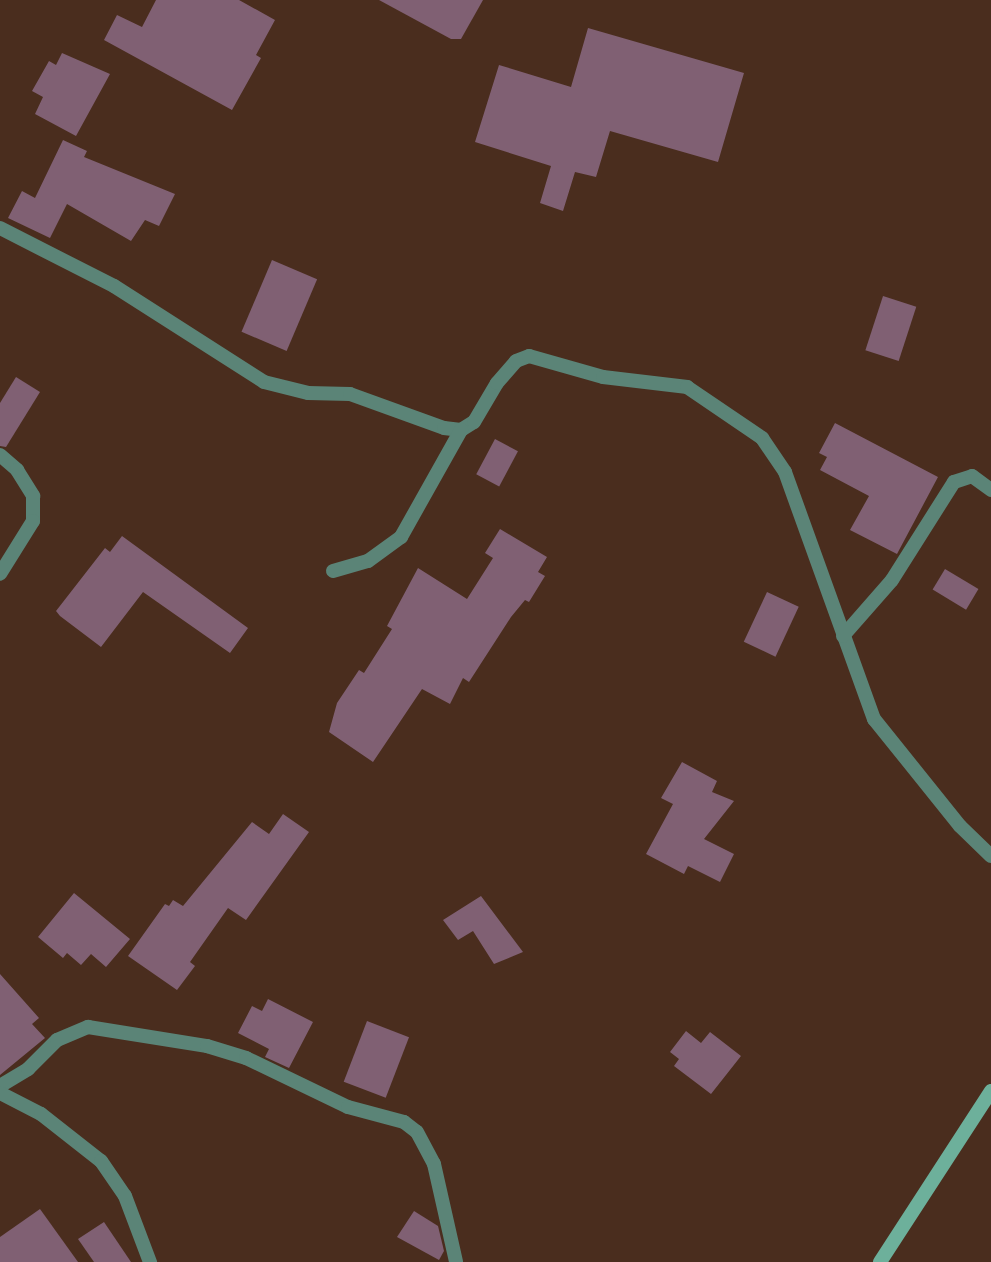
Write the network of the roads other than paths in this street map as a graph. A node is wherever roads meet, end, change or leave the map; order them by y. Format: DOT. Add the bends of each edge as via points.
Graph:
graph roads {
  1 [pos="0,228"];
  2 [pos="461,430"];
  3 [pos="0,455"];
  4 [pos="991,490"];
  5 [pos="333,571"];
  6 [pos="0,574"];
  7 [pos="843,636"];
  8 [pos="991,856"];
  9 [pos="0,1086"];
  10 [pos="991,1091"];
  11 [pos="0,1093"];
  12 [pos="150,1262"];
  13 [pos="456,1262"];
  14 [pos="880,1262"];
  1 -- 2 [label="street" via="114,286 264,382 308,393 350,394"];
  2 -- 5 [label="street" via="401,537 368,561"];
  2 -- 7 [label="street" via="474,422 516,360 529,356 603,377 687,387 762,438 785,472"];
  3 -- 6 [label="street" via="17,470 33,496 33,521"];
  4 -- 7 [label="street" via="972,476 954,482 892,580"];
  7 -- 8 [label="street" via="874,719 960,826"];
  9 -- 13 [label="street" via="28,1069 57,1040 88,1027 207,1046 246,1058 338,1102 404,1122 417,1132 434,1164"];
  10 -- 14 [label="street"];
  11 -- 12 [label="street" via="41,1114 101,1161 125,1196"];
}
